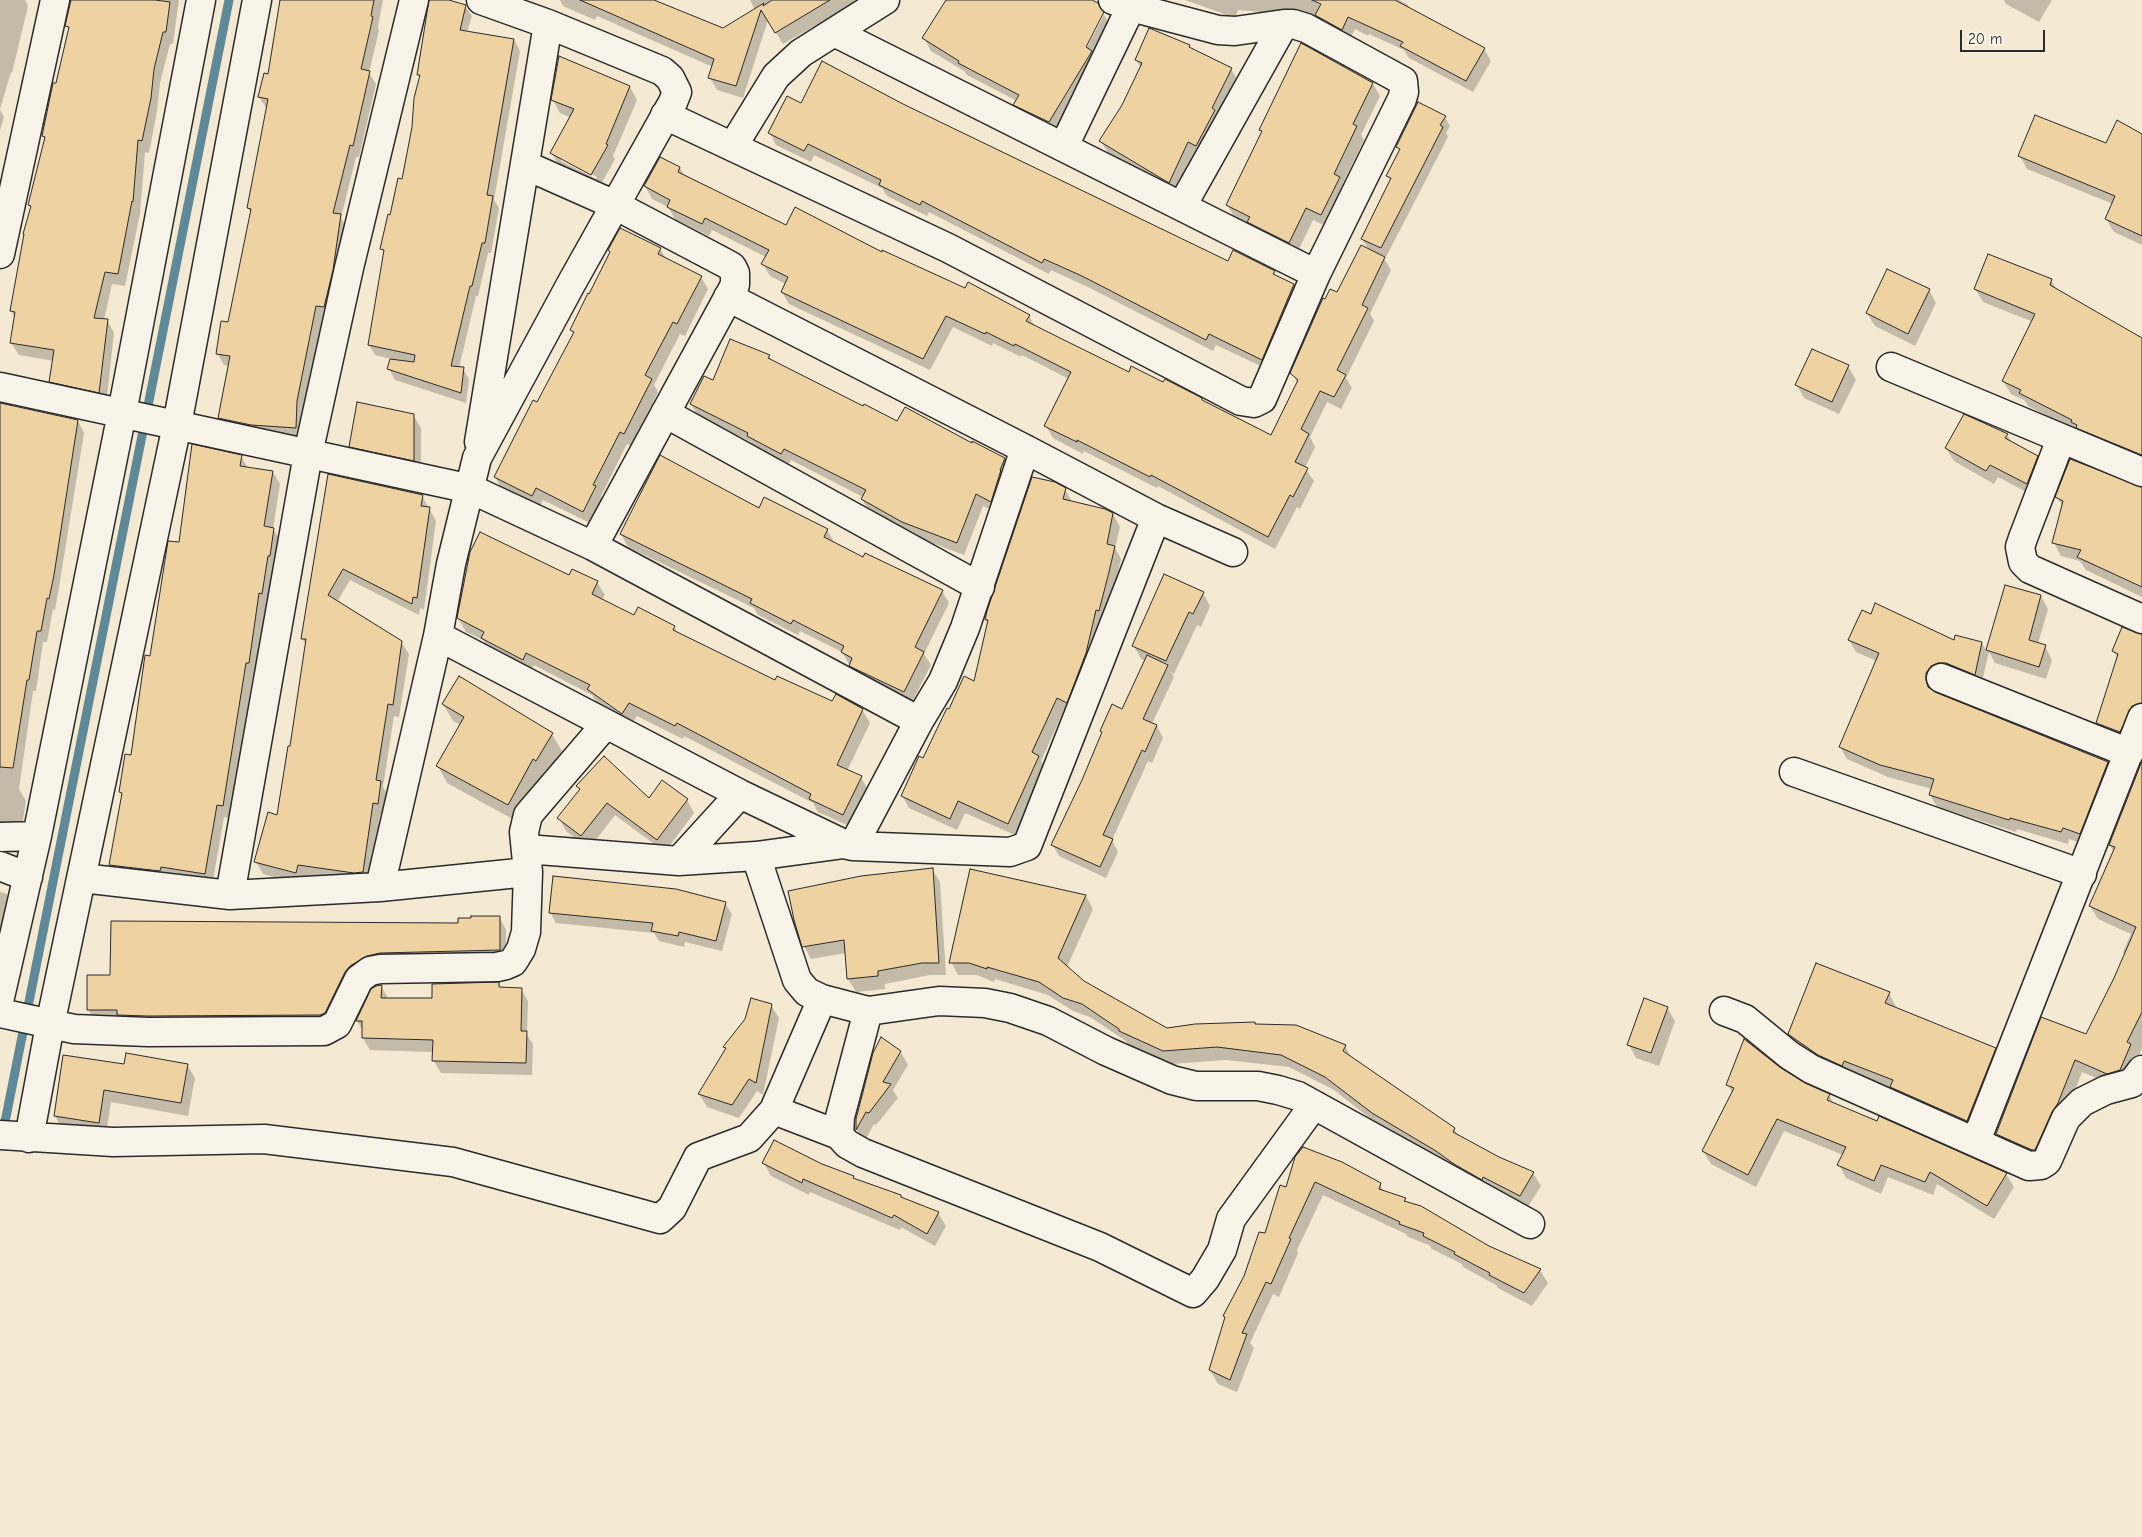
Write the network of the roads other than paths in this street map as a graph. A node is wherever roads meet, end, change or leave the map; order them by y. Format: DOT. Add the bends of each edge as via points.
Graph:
graph roads {
  1 [pos="54,0"];
  2 [pos="201,0"];
  3 [pos="257,0"];
  4 [pos="414,0"];
  5 [pos="481,0"];
  6 [pos="885,0"];
  7 [pos="1122,4"];
  8 [pos="548,24"];
  9 [pos="1284,24"];
  10 [pos="836,33"];
  11 [pos="665,115"];
  12 [pos="733,146"];
  13 [pos="1064,146"];
  14 [pos="525,166"];
  15 [pos="615,205"];
  16 [pos="1182,206"];
  17 [pos="0,254"];
  18 [pos="1316,274"];
  19 [pos="728,297"];
  20 [pos="1890,367"];
  21 [pos="0,387"];
  22 [pos="122,414"];
  23 [pos="665,414"];
  24 [pos="177,425"];
  25 [pos="2061,439"];
  26 [pos="1025,449"];
  27 [pos="308,454"];
  28 [pos="477,458"];
  29 [pos="2141,468"];
  30 [pos="470,489"];
  31 [pos="1156,518"];
  32 [pos="593,546"];
  33 [pos="1233,552"];
  34 [pos="980,587"];
  35 [pos="2142,619"];
  36 [pos="438,636"];
  37 [pos="1942,678"];
  38 [pos="2142,718"];
  39 [pos="919,721"];
  40 [pos="606,724"];
  41 [pos="2129,753"];
  42 [pos="1794,772"];
  43 [pos="740,794"];
  44 [pos="36,836"];
  45 [pos="0,838"];
  46 [pos="849,845"];
  47 [pos="756,856"];
  48 [pos="527,860"];
  49 [pos="679,861"];
  50 [pos="0,866"];
  51 [pos="2082,874"];
  52 [pos="28,877"];
  53 [pos="82,878"];
  54 [pos="380,887"];
  55 [pos="230,895"];
  56 [pos="0,997"];
  57 [pos="822,999"];
  58 [pos="868,1010"];
  59 [pos="1724,1012"];
  60 [pos="0,1013"];
  61 [pos="50,1025"];
  62 [pos="2142,1070"];
  63 [pos="1313,1106"];
  64 [pos="774,1110"];
  65 [pos="0,1135"];
  66 [pos="840,1135"];
  67 [pos="30,1138"];
  68 [pos="1976,1141"];
  69 [pos="1530,1224"];
  1 -- 17 [label="street"];
  2 -- 22 [label="street"];
  3 -- 24 [label="street"];
  4 -- 27 [label="street"];
  5 -- 8 [label="street"];
  6 -- 10 [label="street"];
  7 -- 9 [label="street" via="1218,30 1235,31"];
  7 -- 13 [label="street"];
  8 -- 11 [label="street" via="666,75 677,92"];
  8 -- 14 [label="street"];
  9 -- 16 [label="street"];
  9 -- 18 [label="street" via="1306,28 1400,78 1405,86 1402,99"];
  10 -- 12 [label="street" via="801,53 776,76"];
  10 -- 13 [label="street"];
  11 -- 12 [label="street"];
  11 -- 15 [label="street"];
  12 -- 18 [label="street" via="948,248 1248,403 1262,399"];
  13 -- 16 [label="street"];
  14 -- 15 [label="street"];
  14 -- 28 [label="street" via="488,375"];
  15 -- 19 [label="street" via="732,267 736,281"];
  15 -- 28 [label="street"];
  16 -- 18 [label="street"];
  19 -- 23 [label="street"];
  19 -- 26 [label="street"];
  20 -- 25 [label="street"];
  21 -- 22 [label="street"];
  22 -- 24 [label="street"];
  22 -- 44 [label="street"];
  23 -- 32 [label="street"];
  23 -- 34 [label="street"];
  24 -- 27 [label="street"];
  24 -- 53 [label="street"];
  25 -- 29 [label="street"];
  25 -- 35 [label="street" via="2020,547 2023,562 2030,569"];
  26 -- 31 [label="street"];
  26 -- 34 [label="street"];
  27 -- 30 [label="street"];
  27 -- 55 [label="street"];
  28 -- 30 [label="street"];
  30 -- 32 [label="street"];
  30 -- 36 [label="street" via="451,564"];
  31 -- 33 [label="street"];
  31 -- 46 [label="street" via="1027,846 998,853"];
  32 -- 39 [label="street"];
  34 -- 39 [label="street" via="943,681"];
  36 -- 40 [label="street"];
  36 -- 54 [label="street"];
  37 -- 41 [label="street"];
  38 -- 41 [label="street"];
  39 -- 46 [label="street"];
  40 -- 43 [label="street"];
  40 -- 48 [label="street" via="534,806 525,825"];
  41 -- 51 [label="street"];
  42 -- 51 [label="street"];
  43 -- 46 [label="street"];
  43 -- 49 [label="street"];
  44 -- 45 [label="street"];
  44 -- 52 [label="street"];
  46 -- 47 [label="street"];
  47 -- 49 [label="street"];
  47 -- 57 [label="street" via="798,980 807,992"];
  48 -- 49 [label="street"];
  48 -- 54 [label="street"];
  48 -- 61 [label="street" via="526,932 522,949 512,962 498,967 370,971 359,979 337,1024 330,1029 148,1032"];
  50 -- 52 [label="street"];
  51 -- 68 [label="street"];
  52 -- 56 [label="street"];
  53 -- 55 [label="street"];
  53 -- 61 [label="street"];
  54 -- 55 [label="street"];
  57 -- 58 [label="street"];
  57 -- 64 [label="street"];
  58 -- 63 [label="street" via="938,1001 985,1002 1048,1021 1106,1052 1172,1080 1196,1086 1258,1086 1298,1096"];
  58 -- 66 [label="street" via="840,1117"];
  59 -- 68 [label="street" via="1745,1019 1805,1066"];
  60 -- 61 [label="street"];
  61 -- 67 [label="street"];
  62 -- 68 [label="street" via="2132,1083 2092,1096 2070,1112 2047,1161 2042,1165 2029,1166"];
  63 -- 66 [label="street" via="1231,1220 1222,1250 1193,1293 1100,1247 863,1153"];
  63 -- 69 [label="street"];
  64 -- 66 [label="street"];
  64 -- 67 [label="street" via="749,1138 698,1157 672,1208 660,1218 453,1162 264,1140 113,1142"];
  65 -- 67 [label="street"];
}
